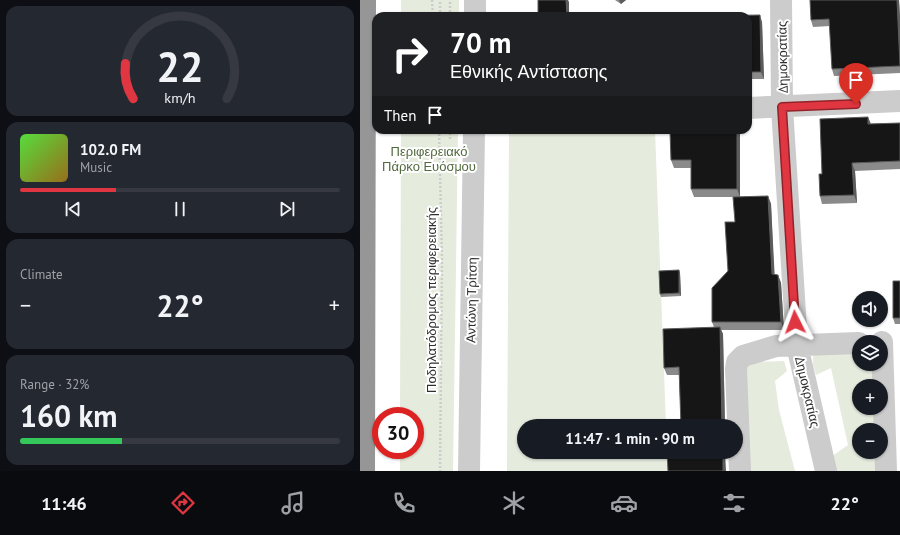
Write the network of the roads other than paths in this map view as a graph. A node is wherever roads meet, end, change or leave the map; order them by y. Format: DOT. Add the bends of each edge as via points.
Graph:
graph roads {
  1 [pos="366,0"];
  2 [pos="475,0"];
  3 [pos="781,0"];
  4 [pos="475,12"];
  5 [pos="900,101"];
  6 [pos="782,107"];
  7 [pos="752,108"];
  8 [pos="474,134"];
  9 [pos="852,343"];
  10 [pos="796,345"];
  11 [pos="888,371"];
  12 [pos="364,471"];
  13 [pos="469,471"];
  14 [pos="740,471"];
  15 [pos="826,471"];
  16 [pos="886,471"];
  1 -- 12 [label="highway"];
  2 -- 4 [label="street"];
  3 -- 6 [label="street, Δημοκρατίας"];
  5 -- 6 [label="street"];
  6 -- 7 [label="street"];
  6 -- 10 [label="street, Δημοκρατίας"];
  8 -- 13 [label="street, Αντώνη Τρίτση"];
  9 -- 10 [label="street"];
  10 -- 14 [label="street" via="769,347 739,359 736,369"];
  10 -- 15 [label="street, Δημοκρατίας"];
  11 -- 16 [label="street"];
}
